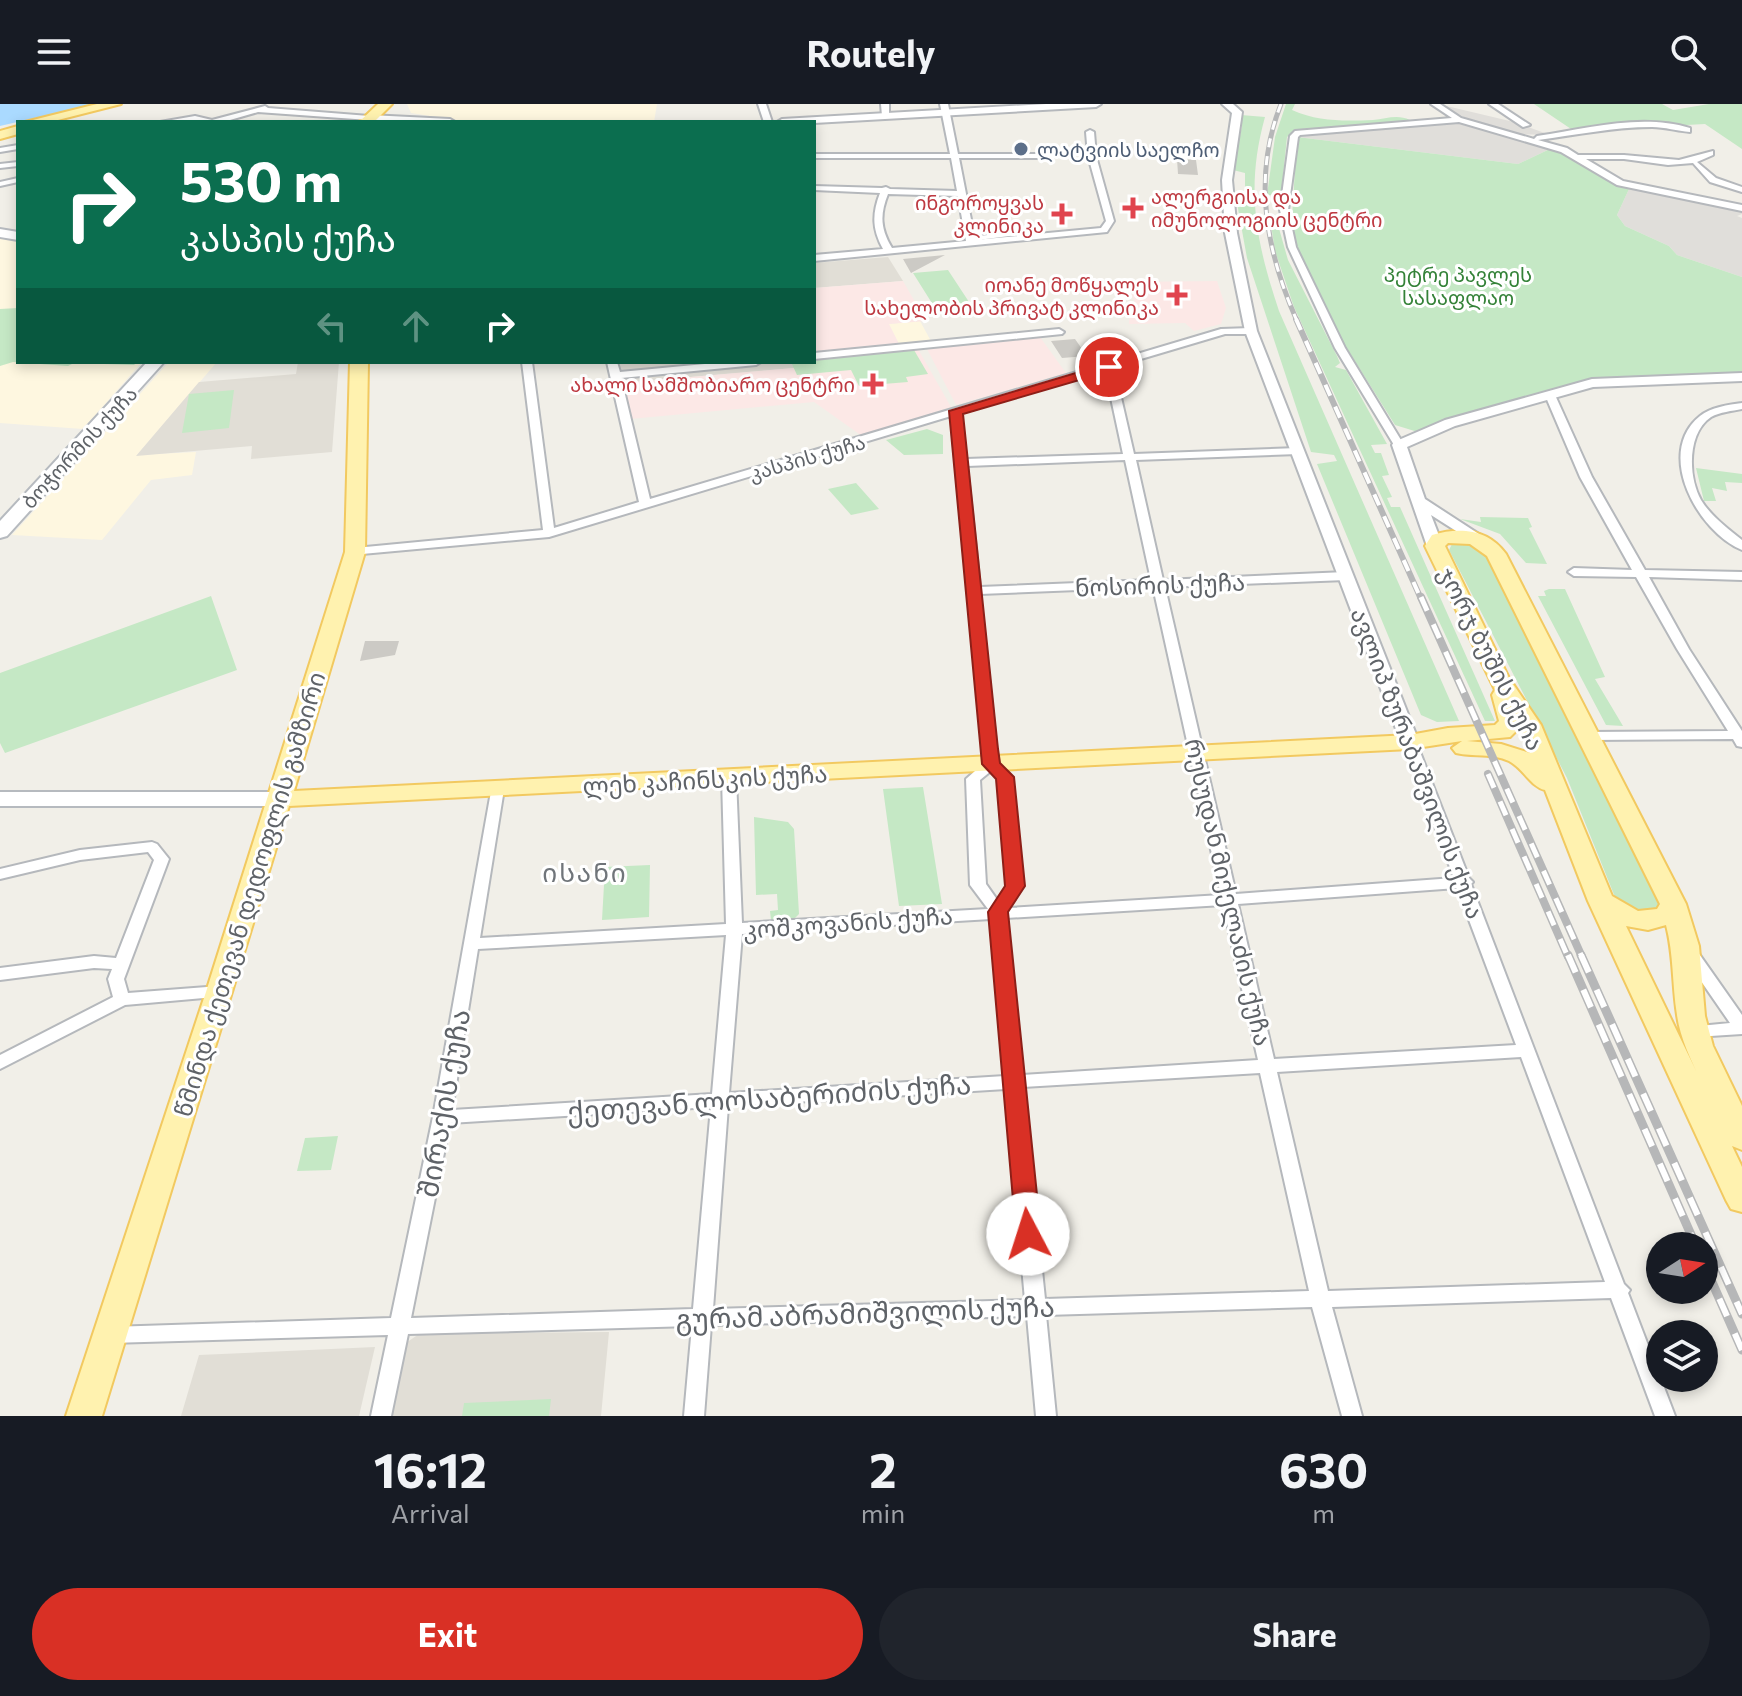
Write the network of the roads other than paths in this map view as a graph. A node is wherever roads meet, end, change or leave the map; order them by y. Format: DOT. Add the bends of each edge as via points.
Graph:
graph roads {
  1 [pos="115,104"];
  2 [pos="136,104"];
  3 [pos="281,104"];
  4 [pos="885,104"];
  5 [pos="1096,104"];
  6 [pos="1227,104"];
  7 [pos="1435,104"];
  8 [pos="1493,104"];
  9 [pos="401,106"];
  10 [pos="945,108"];
  11 [pos="259,110"];
  12 [pos="341,116"];
  13 [pos="886,116"];
  14 [pos="377,117"];
  15 [pos="424,119"];
  16 [pos="41,120"];
  17 [pos="64,120"];
  18 [pos="180,120"];
  19 [pos="204,120"];
  20 [pos="220,120"];
  21 [pos="336,120"];
  22 [pos="433,120"];
  23 [pos="816,120"];
  24 [pos="1459,120"];
  25 [pos="1526,125"];
  26 [pos="1687,130"];
  27 [pos="1090,132"];
  28 [pos="1530,139"];
  29 [pos="1710,153"];
  30 [pos="816,156"];
  31 [pos="1049,156"];
  32 [pos="954,157"];
  33 [pos="1579,157"];
  34 [pos="1696,164"];
  35 [pos="816,188"];
  36 [pos="886,189"];
  37 [pos="1742,190"];
  38 [pos="960,194"];
  39 [pos="1742,208"];
  40 [pos="970,241"];
  41 [pos="890,252"];
  42 [pos="816,258"];
  43 [pos="1251,331"];
  44 [pos="1059,332"];
  45 [pos="816,356"];
  46 [pos="154,364"];
  47 [pos="359,364"];
  48 [pos="527,364"];
  49 [pos="612,364"];
  50 [pos="736,364"];
  51 [pos="1109,367"];
  52 [pos="615,376"];
  53 [pos="1742,377"];
  54 [pos="1550,395"];
  55 [pos="1742,406"];
  56 [pos="956,411"];
  57 [pos="1399,445"];
  58 [pos="1298,451"];
  59 [pos="1130,457"];
  60 [pos="961,463"];
  61 [pos="1421,502"];
  62 [pos="645,504"];
  63 [pos="0,532"];
  64 [pos="549,533"];
  65 [pos="1480,540"];
  66 [pos="1435,546"];
  67 [pos="1742,546"];
  68 [pos="355,552"];
  69 [pos="1574,572"];
  70 [pos="1640,575"];
  71 [pos="1346,576"];
  72 [pos="1742,576"];
  73 [pos="1159,584"];
  74 [pos="974,591"];
  75 [pos="1498,678"];
  76 [pos="1589,736"];
  77 [pos="1740,738"];
  78 [pos="1410,742"];
  79 [pos="1197,753"];
  80 [pos="991,764"];
  81 [pos="729,778"];
  82 [pos="497,789"];
  83 [pos="0,799"];
  84 [pos="279,799"];
  85 [pos="1562,808"];
  86 [pos="0,874"];
  87 [pos="1465,882"];
  88 [pos="1230,900"];
  89 [pos="1601,901"];
  90 [pos="1673,904"];
  91 [pos="998,912"];
  92 [pos="734,930"];
  93 [pos="471,944"];
  94 [pos="1685,946"];
  95 [pos="122,964"];
  96 [pos="0,974"];
  97 [pos="220,992"];
  98 [pos="122,999"];
  99 [pos="1742,1028"];
  100 [pos="1695,1031"];
  101 [pos="1527,1050"];
  102 [pos="0,1063"];
  103 [pos="1268,1066"];
  104 [pos="1014,1082"];
  105 [pos="720,1100"];
  106 [pos="442,1117"];
  107 [pos="1742,1138"];
  108 [pos="1742,1200"];
  109 [pos="1620,1290"];
  110 [pos="1321,1299"];
  111 [pos="1035,1307"];
  112 [pos="702,1317"];
  113 [pos="400,1326"];
  114 [pos="110,1335"];
  115 [pos="84,1416"];
  116 [pos="381,1416"];
  117 [pos="694,1416"];
  118 [pos="1046,1416"];
  119 [pos="1352,1416"];
  120 [pos="1665,1416"];
  1 -- 16 [label="main road"];
  2 -- 17 [label="main road"];
  3 -- 11 [label="street"];
  4 -- 13 [label="street"];
  5 -- 10 [label="street"];
  6 -- 43 [label="street, ავლიპ ზურაბაშვილის ქუჩა" via="1237,112 1227,180 1231,233"];
  7 -- 24 [label="street"];
  8 -- 25 [label="street"];
  9 -- 14 [label="main road"];
  9 -- 15 [label="street"];
  10 -- 13 [label="street"];
  10 -- 32 [label="street"];
  11 -- 12 [label="street"];
  11 -- 20 [label="street"];
  12 -- 14 [label="street"];
  12 -- 21 [label="street"];
  13 -- 23 [label="street"];
  14 -- 15 [label="street"];
  15 -- 22 [label="street"];
  18 -- 19 [label="street"];
  24 -- 28 [label="street"];
  24 -- 57 [label="street" via="1320,129 1294,136 1284,210 1292,247 1340,348"];
  26 -- 28 [label="street" via="1619,127"];
  27 -- 40 [label="street" via="1108,227"];
  28 -- 33 [label="street"];
  29 -- 33 [label="street" via="1677,162"];
  30 -- 32 [label="street"];
  31 -- 32 [label="street"];
  32 -- 38 [label="street"];
  33 -- 39 [label="street" via="1620,183"];
  34 -- 37 [label="street" via="1713,180"];
  35 -- 36 [label="street"];
  36 -- 38 [label="street"];
  36 -- 41 [label="street" via="877,228"];
  38 -- 40 [label="street"];
  40 -- 41 [label="street"];
  41 -- 42 [label="street"];
  43 -- 51 [label="street, კასპის ქუჩა" via="1224,331"];
  43 -- 58 [label="street, ავლიპ ზურაბაშვილის ქუჩა"];
  44 -- 45 [label="street"];
  46 -- 63 [label="main road, ბოჭორმის ქუჩა"];
  47 -- 68 [label="main road, წმინდა ქეთევან დედოფლის გამზირი"];
  48 -- 64 [label="street"];
  49 -- 52 [label="street"];
  50 -- 52 [label="street"];
  51 -- 56 [label="street, კასპის ქუჩა"];
  51 -- 59 [label="street, რუსუდან მიქელაძის ქუჩა"];
  52 -- 62 [label="street"];
  53 -- 54 [label="street" via="1604,381"];
  54 -- 57 [label="street" via="1450,423"];
  54 -- 70 [label="street" via="1586,477"];
  55 -- 67 [label="street" via="1706,416 1697,426 1687,476 1703,510"];
  56 -- 60 [label="street"];
  56 -- 62 [label="street, კასპის ქუჩა"];
  57 -- 61 [label="street"];
  58 -- 59 [label="street"];
  58 -- 71 [label="street, ავლიპ ზურაბაშვილის ქუჩა"];
  59 -- 60 [label="street"];
  59 -- 73 [label="street, რუსუდან მიქელაძის ქუჩა"];
  60 -- 74 [label="street"];
  61 -- 65 [label="street"];
  61 -- 66 [label="street"];
  62 -- 64 [label="street, კასპის ქუჩა"];
  64 -- 68 [label="street, კასპის ქუჩა"];
  65 -- 66 [label="main road, ჯორჯ ბუშის ქუჩა" via="1451,536"];
  65 -- 76 [label="main road, ჯორჯ ბუშის ქუჩა" via="1496,554"];
  66 -- 75 [label="main road, ჯორჯ ბუშის ქუჩა"];
  68 -- 84 [label="main road, წმინდა ქეთევან დედოფლის გამზირი"];
  69 -- 70 [label="street"];
  70 -- 72 [label="street"];
  70 -- 77 [label="street"];
  71 -- 73 [label="street, ნოსირის ქუჩა"];
  71 -- 78 [label="street, ავლიპ ზურაბაშვილის ქუჩა"];
  73 -- 74 [label="street, ნოსირის ქუჩა"];
  73 -- 79 [label="street, რუსუდან მიქელაძის ქუჩა"];
  74 -- 80 [label="street"];
  75 -- 78 [label="main road, ლეხ კაჩინსკის ქუჩა" via="1509,727"];
  75 -- 85 [label="main road, ჯორჯ ბუშის ქუჩა" via="1529,725"];
  76 -- 77 [label="street"];
  76 -- 90 [label="main road, ჯორჯ ბუშის ქუჩა"];
  78 -- 79 [label="main road, ლეხ კაჩინსკის ქუჩა"];
  78 -- 85 [label="main road, ლეხ კაჩინსკის ქუჩა" via="1520,756 1537,769"];
  78 -- 87 [label="street, ავლიპ ზურაბაშვილის ქუჩა"];
  79 -- 80 [label="main road, ლეხ კაჩინსკის ქუჩა"];
  79 -- 88 [label="street, რუსუდან მიქელაძის ქუჩა"];
  80 -- 81 [label="main road, ლეხ კაჩინსკის ქუჩა"];
  80 -- 91 [label="street" via="1005,777 1015,886"];
  80 -- 91 [label="street" via="973,779 978,885"];
  81 -- 82 [label="main road, ლეხ კაჩინსკის ქუჩა"];
  81 -- 92 [label="street"];
  82 -- 84 [label="main road, ლეხ კაჩინსკის ქუჩა"];
  82 -- 93 [label="street, შირაქის ქუჩა"];
  83 -- 84 [label="main road, ლეხ კაჩინსკის ქუჩა"];
  84 -- 97 [label="main road, წმინდა ქეთევან დედოფლის გამზირი"];
  85 -- 89 [label="main road, ჯორჯ ბუშის ქუჩა"];
  86 -- 95 [label="street" via="80,855 152,847 162,859"];
  87 -- 88 [label="street, კოშკოვანის ქუჩა"];
  87 -- 101 [label="street, ავლიპ ზურაბაშვილის ქუჩა"];
  88 -- 91 [label="street, კოშკოვანის ქუჩა"];
  88 -- 103 [label="street, რუსუდან მიქელაძის ქუჩა"];
  89 -- 90 [label="main road" via="1619,914 1648,922 1666,915"];
  89 -- 108 [label="main road, ჯორჯ ბუშის ქუჩა"];
  90 -- 94 [label="main road, ჯორჯ ბუშის ქუჩა"];
  91 -- 92 [label="street, კოშკოვანის ქუჩა"];
  91 -- 104 [label="street"];
  92 -- 93 [label="street, კოშკოვანის ქუჩა"];
  92 -- 105 [label="street"];
  93 -- 106 [label="street, შირაქის ქუჩა"];
  94 -- 99 [label="street"];
  94 -- 100 [label="main road, ჯორჯ ბუშის ქუჩა"];
  95 -- 96 [label="street" via="94,962"];
  95 -- 98 [label="street" via="116,979"];
  97 -- 98 [label="street"];
  97 -- 114 [label="main road, წმინდა ქეთევან დედოფლის გამზირი"];
  98 -- 102 [label="street"];
  99 -- 100 [label="street"];
  100 -- 107 [label="main road, ჯორჯ ბუშის ქუჩა"];
  101 -- 103 [label="street, ქეთევან ლოსაბერიძის ქუჩა"];
  101 -- 109 [label="street, ავლიპ ზურაბაშვილის ქუჩა"];
  103 -- 104 [label="street, ქეთევან ლოსაბერიძის ქუჩა"];
  103 -- 110 [label="street, რუსუდან მიქელაძის ქუჩა"];
  104 -- 105 [label="street, ქეთევან ლოსაბერიძის ქუჩა"];
  104 -- 111 [label="street"];
  105 -- 106 [label="street, ქეთევან ლოსაბერიძის ქუჩა"];
  105 -- 112 [label="street"];
  106 -- 113 [label="street, შირაქის ქუჩა"];
  109 -- 110 [label="street, გურამ აბრამიშვილის ქუჩა"];
  109 -- 120 [label="street, ავლიპ ზურაბაშვილის ქუჩა"];
  110 -- 111 [label="street, გურამ აბრამიშვილის ქუჩა"];
  110 -- 119 [label="street, რუსუდან მიქელაძის ქუჩა"];
  111 -- 112 [label="street, გურამ აბრამიშვილის ქუჩა"];
  111 -- 118 [label="street"];
  112 -- 113 [label="street, გურამ აბრამიშვილის ქუჩა"];
  112 -- 117 [label="street"];
  113 -- 114 [label="street, გურამ აბრამიშვილის ქუჩა"];
  113 -- 116 [label="street, შირაქის ქუჩა"];
  114 -- 115 [label="main road, წმინდა ქეთევან დედოფლის გამზირი"];
}
